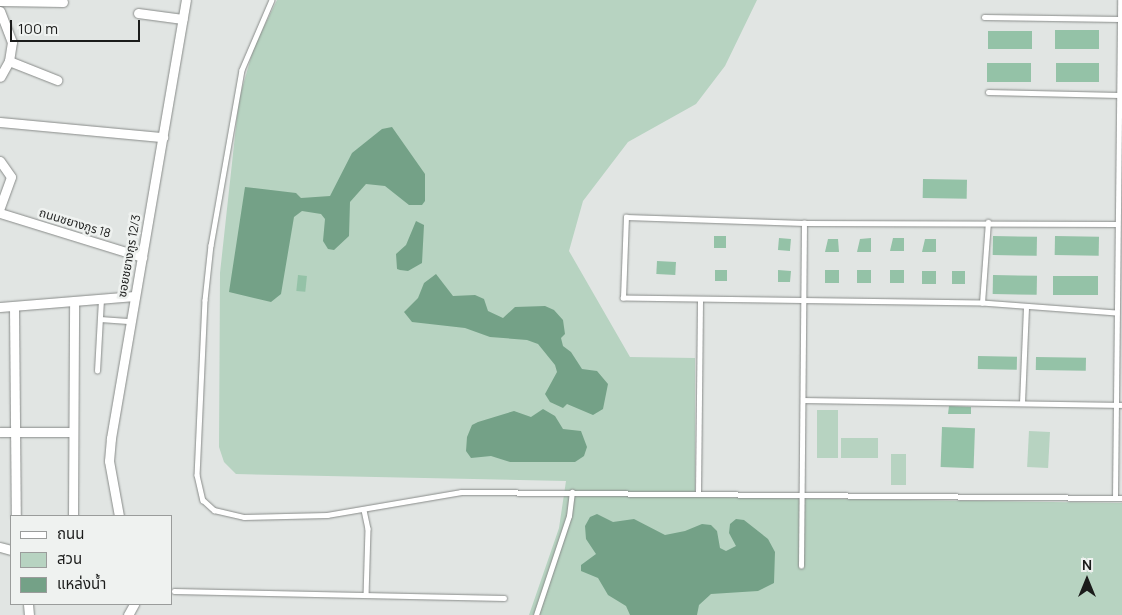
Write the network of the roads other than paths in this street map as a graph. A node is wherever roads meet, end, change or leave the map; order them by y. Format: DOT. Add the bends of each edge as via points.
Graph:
graph roads {
  1 [pos="186,0"];
  2 [pos="272,0"];
  3 [pos="1120,0"];
  4 [pos="0,1"];
  5 [pos="37,1"];
  6 [pos="63,2"];
  7 [pos="0,11"];
  8 [pos="1121,12"];
  9 [pos="138,13"];
  10 [pos="984,17"];
  11 [pos="183,19"];
  12 [pos="1120,19"];
  13 [pos="9,61"];
  14 [pos="0,77"];
  15 [pos="57,80"];
  16 [pos="988,92"];
  17 [pos="1120,92"];
  18 [pos="0,122"];
  19 [pos="163,137"];
  20 [pos="0,161"];
  21 [pos="1120,168"];
  22 [pos="0,208"];
  23 [pos="0,214"];
  24 [pos="988,222"];
  25 [pos="804,223"];
  26 [pos="1117,224"];
  27 [pos="1120,245"];
  28 [pos="142,257"];
  29 [pos="135,296"];
  30 [pos="101,300"];
  31 [pos="700,300"];
  32 [pos="74,302"];
  33 [pos="804,302"];
  34 [pos="982,303"];
  35 [pos="0,307"];
  36 [pos="14,307"];
  37 [pos="1026,308"];
  38 [pos="1116,313"];
  39 [pos="100,319"];
  40 [pos="131,321"];
  41 [pos="1119,323"];
  42 [pos="97,371"];
  43 [pos="804,400"];
  44 [pos="1022,403"];
  45 [pos="1119,405"];
  46 [pos="0,432"];
  47 [pos="14,432"];
  48 [pos="73,432"];
  49 [pos="572,492"];
  50 [pos="698,493"];
  51 [pos="802,495"];
  52 [pos="1115,498"];
  53 [pos="1122,498"];
  54 [pos="364,510"];
  55 [pos="16,515"];
  56 [pos="73,515"];
  57 [pos="119,515"];
  58 [pos="801,566"];
  59 [pos="174,590"];
  60 [pos="366,595"];
  61 [pos="504,598"];
  62 [pos="536,615"];
  1 -- 11 [label="street, ซอยชยางกูร 12/3"];
  2 -- 54 [label="lane" via="242,70 211,245 204,310 199,490 208,505 227,515 274,518"];
  3 -- 8 [label="lane"];
  4 -- 5 [label="street"];
  5 -- 6 [label="street"];
  7 -- 13 [label="street" via="12,42"];
  8 -- 12 [label="lane"];
  9 -- 11 [label="street"];
  10 -- 12 [label="lane"];
  11 -- 19 [label="street, ซอยชยางกูร 12/3"];
  12 -- 17 [label="lane"];
  13 -- 14 [label="street"];
  13 -- 15 [label="street"];
  16 -- 17 [label="lane"];
  17 -- 21 [label="lane"];
  18 -- 19 [label="street"];
  19 -- 28 [label="street, ซอยชยางกูร 12/3"];
  20 -- 22 [label="street" via="11,177"];
  21 -- 26 [label="lane"];
  23 -- 28 [label="street, ถนนชยางกูร 18"];
  24 -- 25 [label="lane"];
  24 -- 26 [label="lane"];
  24 -- 34 [label="lane"];
  25 -- 31 [label="lane" via="626,217 624,298"];
  25 -- 33 [label="lane"];
  26 -- 27 [label="lane"];
  27 -- 38 [label="lane"];
  28 -- 29 [label="street, ซอยชยางกูร 12/3"];
  29 -- 30 [label="street"];
  29 -- 40 [label="street, ซอยชยางกูร 12/3"];
  30 -- 32 [label="street"];
  30 -- 39 [label="lane"];
  31 -- 33 [label="lane"];
  31 -- 50 [label="lane"];
  32 -- 36 [label="street"];
  32 -- 48 [label="street"];
  33 -- 34 [label="lane"];
  33 -- 43 [label="lane"];
  34 -- 37 [label="lane"];
  35 -- 36 [label="street"];
  36 -- 47 [label="street"];
  37 -- 38 [label="lane"];
  37 -- 44 [label="lane"];
  38 -- 41 [label="lane"];
  39 -- 40 [label="lane"];
  39 -- 42 [label="lane"];
  40 -- 57 [label="street, ซอยชยางกูร 12/3" via="109,461"];
  41 -- 45 [label="lane"];
  43 -- 44 [label="lane"];
  43 -- 51 [label="lane"];
  44 -- 45 [label="lane"];
  45 -- 52 [label="lane"];
  46 -- 47 [label="street"];
  47 -- 48 [label="street"];
  47 -- 55 [label="street"];
  48 -- 56 [label="street"];
  49 -- 50 [label="lane"];
  49 -- 54 [label="lane" via="460,492"];
  49 -- 62 [label="lane" via="569,516"];
  50 -- 51 [label="lane"];
  51 -- 52 [label="lane"];
  51 -- 58 [label="lane"];
  52 -- 53 [label="lane"];
  54 -- 60 [label="lane" via="368,529"];
  59 -- 60 [label="lane"];
  60 -- 61 [label="lane"];
}
